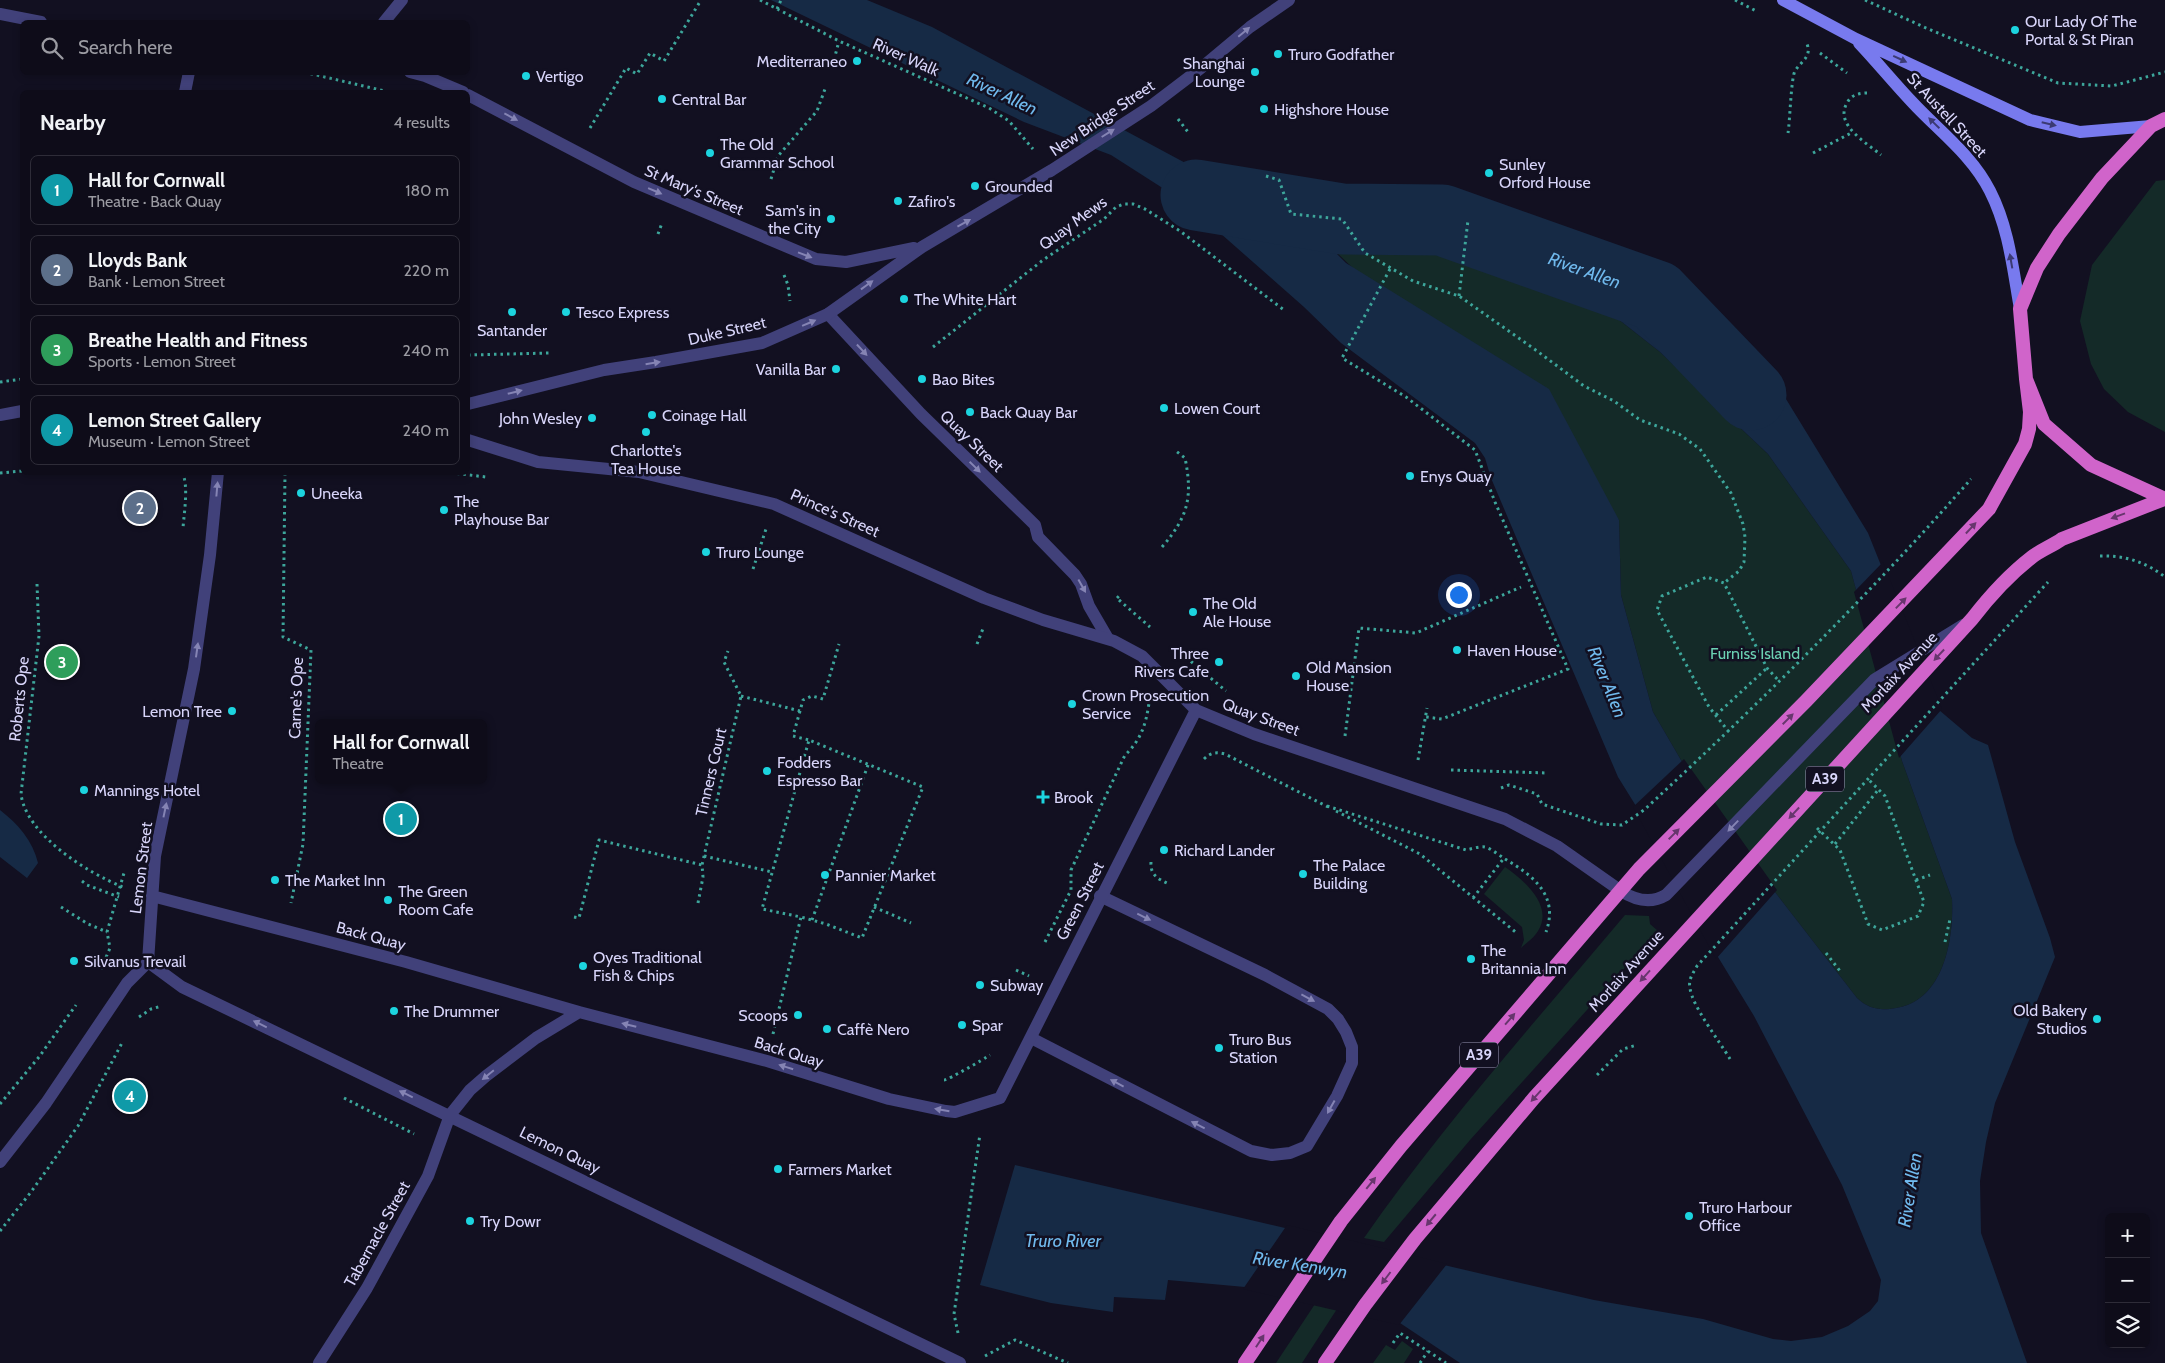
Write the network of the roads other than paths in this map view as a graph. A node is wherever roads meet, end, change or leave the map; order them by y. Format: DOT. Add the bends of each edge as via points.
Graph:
graph roads {
  1 [pos="402,0"];
  2 [pos="1289,0"];
  3 [pos="1783,0"];
  4 [pos="0,14"];
  5 [pos="30,20"];
  6 [pos="386,20"];
  7 [pos="1856,39"];
  8 [pos="188,75"];
  9 [pos="421,75"];
  10 [pos="185,90"];
  11 [pos="458,90"];
  12 [pos="470,96"];
  13 [pos="2165,119"];
  14 [pos="2152,126"];
  15 [pos="922,247"];
  16 [pos="2020,309"];
  17 [pos="828,314"];
  18 [pos="2026,379"];
  19 [pos="470,404"];
  20 [pos="20,411"];
  21 [pos="0,415"];
  22 [pos="470,441"];
  23 [pos="218,475"];
  24 [pos="2164,499"];
  25 [pos="1972,619"];
  26 [pos="1107,637"];
  27 [pos="1196,710"];
  28 [pos="1621,891"];
  29 [pos="152,896"];
  30 [pos="1100,896"];
  31 [pos="148,962"];
  32 [pos="579,1012"];
  33 [pos="1031,1038"];
  34 [pos="990,1102"];
  35 [pos="450,1115"];
  36 [pos="0,1162"];
  37 [pos="319,1363"];
  38 [pos="960,1363"];
  39 [pos="1245,1363"];
  40 [pos="1324,1363"];
  1 -- 6 [label="street"];
  15 -- 2 [label="street, New Bridge Street, one-way" via="1052,170 1151,106"];
  3 -- 7 [label="main road, St Austell Street"];
  4 -- 5 [label="street"];
  7 -- 14 [label="main road, St Austell Street, one-way" via="2030,120 2080,132"];
  16 -- 7 [label="main road, St Austell Street, one-way" via="2009,245 1990,190 1956,144 1913,103"];
  8 -- 10 [label="street"];
  9 -- 11 [label="street"];
  12 -- 15 [label="street, St Mary's Street, one-way" via="634,182 816,259 846,262"];
  13 -- 14 [label="highway"];
  14 -- 16 [label="highway" via="2102,178 2059,234 2037,268"];
  17 -- 15 [label="street, Duke Street, one-way"];
  16 -- 18 [label="highway"];
  19 -- 17 [label="street, Duke Street, one-way" via="604,370 762,343"];
  17 -- 26 [label="street, Quay Street, one-way" via="921,414 1035,526 1038,537 1081,584 1088,606"];
  18 -- 24 [label="highway" via="2044,424 2084,459"];
  28 -- 18 [label="highway, A39, one-way" via="1989,509 2025,444 2030,412"];
  20 -- 21 [label="street"];
  22 -- 26 [label="street, Prince's Street" via="538,462 639,472 774,504 984,598 1043,620"];
  29 -- 23 [label="street, Lemon Street, one-way" via="155,856 194,669"];
  24 -- 25 [label="highway, Morlaix Avenue / A39, one-way" via="2062,539 2033,556"];
  25 -- 28 [label="street, Morlaix Avenue, one-way" via="1874,679 1666,895 1644,900"];
  25 -- 40 [label="highway, Morlaix Avenue / A39, one-way" via="1534,1098 1415,1239"];
  26 -- 27 [label="street, Quay Street" via="1142,656"];
  27 -- 28 [label="street, Quay Street" via="1254,734 1505,819 1557,846"];
  27 -- 30 [label="street, Green Street"];
  39 -- 28 [label="highway, A39, one-way" via="1340,1221"];
  29 -- 31 [label="street, Lemon Street"];
  29 -- 32 [label="street, Back Quay" via="406,962"];
  30 -- 33 [label="street, Green Street"];
  30 -- 33 [label="street, one-way" via="1328,1009 1342,1025 1352,1047 1352,1063 1337,1096 1307,1146 1290,1153 1272,1155 1231,1142"];
  35 -- 31 [label="street, Lemon Quay, one-way" via="182,987"];
  31 -- 36 [label="street" via="127,983 46,1103"];
  34 -- 32 [label="street, Back Quay, one-way" via="955,1112 889,1099 766,1061"];
  32 -- 35 [label="street, one-way" via="536,1038 486,1076"];
  33 -- 34 [label="street, Green Street" via="1000,1098"];
  35 -- 37 [label="street, Tabernacle Street" via="428,1176 367,1288"];
  35 -- 38 [label="street, Lemon Quay"];
}
